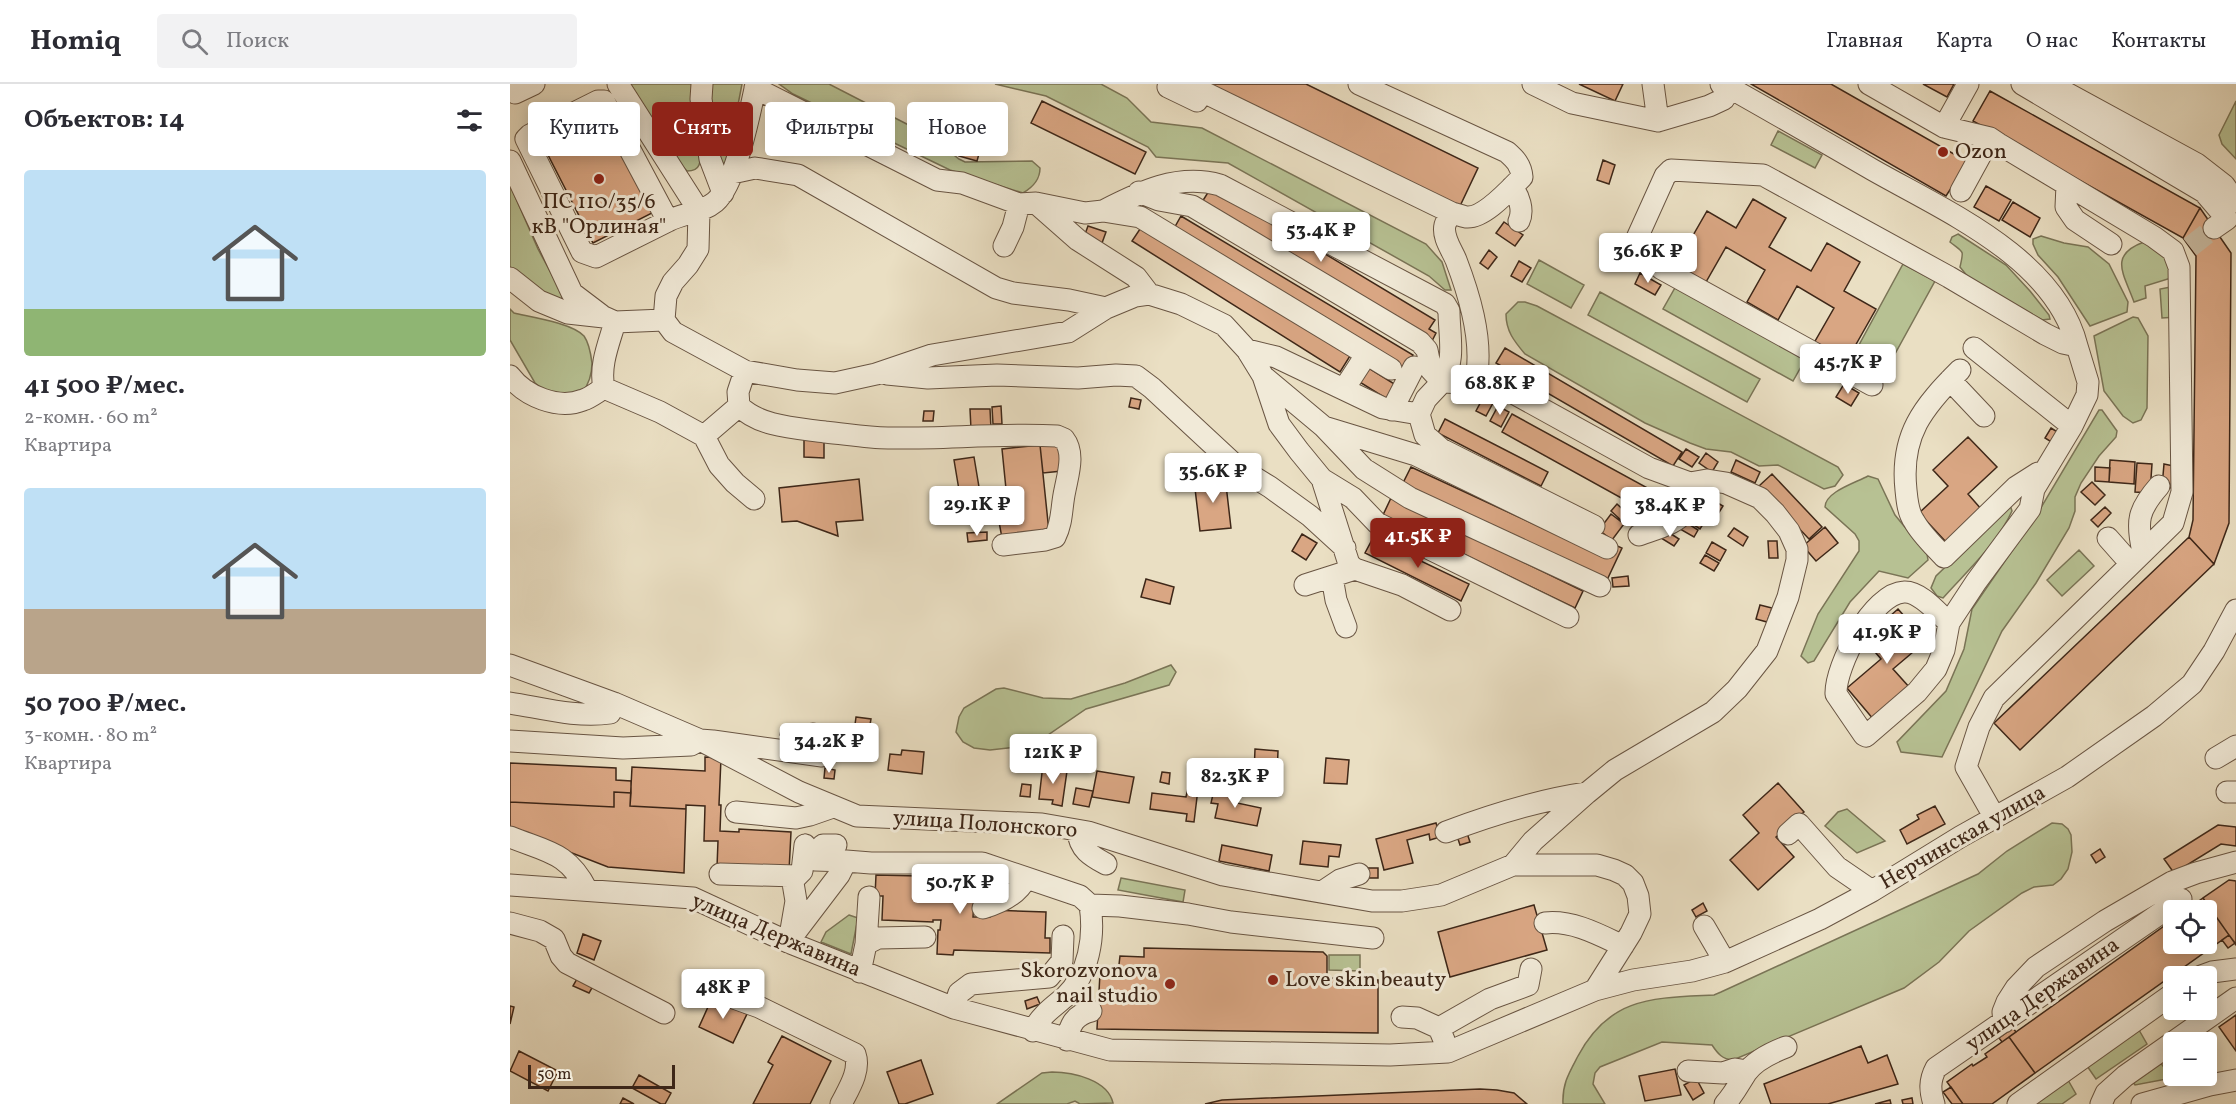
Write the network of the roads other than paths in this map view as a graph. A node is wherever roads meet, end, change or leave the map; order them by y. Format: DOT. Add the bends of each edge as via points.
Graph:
graph roads {
  1 [pos="618,84"];
  2 [pos="702,84"];
  3 [pos="1359,84"];
  4 [pos="1533,84"];
  5 [pos="1653,84"];
  6 [pos="1722,84"];
  7 [pos="1869,84"];
  8 [pos="1968,84"];
  9 [pos="2022,84"];
  10 [pos="2050,84"];
  11 [pos="1178,85"];
  12 [pos="756,86"];
  13 [pos="1658,121"];
  14 [pos="1944,127"];
  15 [pos="1990,138"];
  16 [pos="510,161"];
  17 [pos="732,173"];
  18 [pos="2067,185"];
  19 [pos="1512,187"];
  20 [pos="1961,191"];
  21 [pos="1139,192"];
  22 [pos="723,193"];
  23 [pos="1028,204"];
  24 [pos="699,211"];
  25 [pos="1103,211"];
  26 [pos="2228,217"];
  27 [pos="1073,219"];
  28 [pos="1448,219"];
  29 [pos="668,221"];
  30 [pos="1519,221"];
  31 [pos="2110,244"];
  32 [pos="1004,246"];
  33 [pos="510,278"];
  34 [pos="1149,294"];
  35 [pos="1106,308"];
  36 [pos="610,319"];
  37 [pos="664,320"];
  38 [pos="2077,346"];
  39 [pos="1974,348"];
  40 [pos="1247,350"];
  41 [pos="1366,355"];
  42 [pos="1414,367"];
  43 [pos="1391,369"];
  44 [pos="745,371"];
  45 [pos="1477,373"];
  46 [pos="876,374"];
  47 [pos="510,376"];
  48 [pos="1263,376"];
  49 [pos="1442,382"];
  50 [pos="1872,385"];
  51 [pos="604,388"];
  52 [pos="1344,389"];
  53 [pos="739,406"];
  54 [pos="1392,410"];
  55 [pos="1419,414"];
  56 [pos="1984,416"];
  57 [pos="2072,426"];
  58 [pos="1324,427"];
  59 [pos="704,436"];
  60 [pos="2041,477"];
  61 [pos="1322,479"];
  62 [pos="1690,483"];
  63 [pos="2159,486"];
  64 [pos="754,499"];
  65 [pos="1594,526"];
  66 [pos="1640,535"];
  67 [pos="2108,538"];
  68 [pos="1003,544"];
  69 [pos="1345,548"];
  70 [pos="1607,548"];
  71 [pos="2137,558"];
  72 [pos="1355,569"];
  73 [pos="1332,577"];
  74 [pos="1305,585"];
  75 [pos="1600,586"];
  76 [pos="1450,610"];
  77 [pos="1568,617"];
  78 [pos="2234,620"];
  79 [pos="1949,623"];
  80 [pos="1346,627"];
  81 [pos="510,665"];
  82 [pos="510,703"];
  83 [pos="614,703"];
  84 [pos="700,740"];
  85 [pos="510,741"];
  86 [pos="2236,746"];
  87 [pos="815,748"];
  88 [pos="2216,758"];
  89 [pos="1587,793"];
  90 [pos="833,807"];
  91 [pos="736,812"];
  92 [pos="1995,818"];
  93 [pos="1078,831"];
  94 [pos="1446,832"];
  95 [pos="1788,834"];
  96 [pos="510,837"];
  97 [pos="841,853"];
  98 [pos="2236,862"];
  99 [pos="1106,864"];
  100 [pos="1513,864"];
  101 [pos="720,874"];
  102 [pos="1359,874"];
  103 [pos="792,877"];
  104 [pos="1026,878"];
  105 [pos="510,885"];
  106 [pos="587,890"];
  107 [pos="1872,891"];
  108 [pos="1322,892"];
  109 [pos="869,897"];
  110 [pos="2181,899"];
  111 [pos="1090,905"];
  112 [pos="983,908"];
  113 [pos="510,923"];
  114 [pos="1545,923"];
  115 [pos="1704,926"];
  116 [pos="1063,936"];
  117 [pos="925,937"];
  118 [pos="1373,938"];
  119 [pos="788,942"];
  120 [pos="866,944"];
  121 [pos="1623,946"];
  122 [pos="1725,962"];
  123 [pos="1531,969"];
  124 [pos="2236,969"];
  125 [pos="2217,971"];
  126 [pos="860,972"];
  127 [pos="1595,990"];
  128 [pos="717,992"];
  129 [pos="2236,998"];
  130 [pos="2163,1001"];
  131 [pos="954,1008"];
  132 [pos="1091,1011"];
  133 [pos="664,1013"];
  134 [pos="1402,1017"];
  135 [pos="2004,1022"];
  136 [pos="1439,1028"];
  137 [pos="1033,1031"];
  138 [pos="1067,1040"];
  139 [pos="1786,1047"];
  140 [pos="1448,1052"];
  141 [pos="1688,1071"];
  142 [pos="1747,1071"];
  143 [pos="2236,1080"];
  144 [pos="841,1104"];
  145 [pos="1725,1104"];
  146 [pos="1934,1104"];
  147 [pos="2018,1104"];
  148 [pos="2101,1104"];
  149 [pos="2142,1104"];
  1 -- 24 [label="street"];
  2 -- 22 [label="street" via="710,159"];
  3 -- 19 [label="street" via="1506,152 1522,170 1522,177"];
  4 -- 13 [label="street" via="1572,103"];
  5 -- 13 [label="street"];
  6 -- 13 [label="street" via="1727,92 1724,99"];
  6 -- 38 [label="street" via="1959,218 2007,250 2045,286 2067,319"];
  7 -- 14 [label="street"];
  8 -- 14 [label="street"];
  9 -- 26 [label="street" via="2204,192"];
  10 -- 26 [label="street" via="2197,164 2224,185"];
  11 -- 28 [label="street"];
  12 -- 17 [label="street"];
  12 -- 23 [label="street" via="937,180 962,183"];
  14 -- 15 [label="street"];
  15 -- 18 [label="street"];
  15 -- 20 [label="street"];
  16 -- 36 [label="street" via="572,293"];
  17 -- 22 [label="street"];
  17 -- 35 [label="street" via="755,168 798,175 996,288"];
  18 -- 31 [label="street" via="2066,207 2075,220"];
  18 -- 71 [label="street" via="2181,249 2182,492 2173,523"];
  19 -- 28 [label="street" via="1479,215"];
  19 -- 30 [label="street" via="1519,199"];
  21 -- 25 [label="street"];
  21 -- 49 [label="street" via="1192,206 1420,342 1427,350 1431,370"];
  21 -- 49 [label="street" via="1176,182 1203,180 1220,185 1445,304 1449,310 1452,363"];
  22 -- 24 [label="street"];
  23 -- 25 [label="street" via="1085,213"];
  23 -- 27 [label="street"];
  23 -- 32 [label="street"];
  23 -- 34 [label="street" via="1078,240 1097,260 1136,277"];
  24 -- 29 [label="street"];
  24 -- 37 [label="street" via="698,249 666,296"];
  25 -- 41 [label="street" via="1140,217"];
  28 -- 45 [label="street" via="1446,239 1474,317"];
  29 -- 29 [label="street" via="596,257 582,252 526,140 604,101"];
  33 -- 36 [label="street" via="539,301 558,309"];
  34 -- 35 [label="street"];
  34 -- 40 [label="street" via="1224,325"];
  35 -- 46 [label="street" via="1068,332 932,355"];
  36 -- 37 [label="street"];
  36 -- 51 [label="street" via="601,377"];
  37 -- 44 [label="street" via="673,332"];
  38 -- 50 [label="street" via="2045,334 1763,175 1671,170 1637,238 1645,255 1662,269"];
  38 -- 57 [label="street" via="2088,382 2087,395"];
  39 -- 57 [label="street"];
  40 -- 48 [label="street"];
  40 -- 52 [label="street" via="1276,357"];
  41 -- 43 [label="street"];
  41 -- 52 [label="street"];
  42 -- 54 [label="street"];
  44 -- 46 [label="street" via="836,383"];
  44 -- 53 [label="street" via="738,392"];
  45 -- 49 [label="street" via="1465,383"];
  45 -- 62 [label="street" via="1649,468"];
  46 -- 69 [label="street" via="928,378 1136,376 1236,466 1310,516"];
  47 -- 51 [label="street" via="526,393 544,400 573,403"];
  48 -- 58 [label="street"];
  48 -- 61 [label="street" via="1279,424"];
  49 -- 55 [label="street" via="1426,399"];
  51 -- 59 [label="street" via="660,411"];
  52 -- 54 [label="street"];
  53 -- 59 [label="street"];
  53 -- 68 [label="street" via="766,422 885,438 1005,435 1064,439 1069,454 1069,478 1061,525 1055,537"];
  54 -- 55 [label="street"];
  55 -- 65 [label="street" via="1425,435 1442,449"];
  56 -- 60 [label="street" via="1955,375 1912,431 1904,468 1912,520 1944,557 2016,488 2037,473"];
  57 -- 60 [label="street"];
  58 -- 70 [label="street" via="1416,455"];
  58 -- 75 [label="street" via="1364,470 1410,498"];
  59 -- 64 [label="street" via="719,465"];
  60 -- 79 [label="street" via="2030,509"];
  61 -- 69 [label="street"];
  61 -- 77 [label="street" via="1353,498 1377,523"];
  62 -- 66 [label="street" via="1692,497 1684,514 1665,527"];
  62 -- 89 [label="street" via="1726,483 1760,498 1775,513 1797,549 1788,597 1767,651 1737,689 1713,712 1615,770"];
  63 -- 71 [label="street" via="2139,517"];
  67 -- 71 [label="street"];
  69 -- 72 [label="street" via="1349,564"];
  71 -- 92 [label="street" via="2004,687 1986,712 1966,767"];
  72 -- 73 [label="street"];
  72 -- 76 [label="street" via="1402,585"];
  73 -- 74 [label="street"];
  73 -- 80 [label="street"];
  78 -- 92 [label="street, Нерчинская улица" via="2192,684 2175,699 2067,777"];
  79 -- 79 [label="street" via="1913,593 1904,592 1889,599 1860,628 1841,670 1836,694 1864,735 1924,685 1944,650"];
  81 -- 83 [label="street, улица Полонского"];
  82 -- 83 [label="street" via="600,714 610,713"];
  83 -- 84 [label="street, улица Полонского"];
  84 -- 85 [label="street" via="691,745 623,748"];
  84 -- 87 [label="street"];
  84 -- 90 [label="street, улица Полонского"];
  86 -- 88 [label="street"];
  89 -- 94 [label="street" via="1552,798"];
  89 -- 100 [label="street"];
  90 -- 91 [label="street" via="796,818"];
  90 -- 93 [label="street, улица Полонского" via="857,816 1042,824"];
  92 -- 107 [label="street, Нерчинская улица"];
  93 -- 99 [label="street" via="1085,852"];
  93 -- 108 [label="street, улица Полонского" via="1222,875"];
  95 -- 107 [label="street" via="1799,824 1837,867"];
  96 -- 106 [label="street" via="566,860"];
  97 -- 103 [label="street" via="815,860 805,844 802,872"];
  97 -- 104 [label="street" via="871,863 982,863"];
  97 -- 119 [label="street" via="833,883"];
  98 -- 135 [label="street" via="2172,882 2041,964 2016,988 2003,1012"];
  100 -- 108 [label="street, улица Полонского" via="1458,889 1425,898 1372,901"];
  100 -- 121 [label="street" via="1596,865 1625,875 1638,896 1640,914"];
  101 -- 103 [label="street"];
  102 -- 108 [label="street"];
  103 -- 119 [label="street" via="796,901"];
  104 -- 111 [label="street" via="1080,896"];
  104 -- 112 [label="street" via="1021,888"];
  105 -- 106 [label="street, улица Державина"];
  106 -- 119 [label="street, улица Державина" via="693,898"];
  107 -- 122 [label="street, Нерчинская улица"];
  109 -- 120 [label="street"];
  110 -- 135 [label="street, улица Державина"];
  111 -- 118 [label="street"];
  111 -- 137 [label="street" via="1093,929 1084,968 1067,995 1042,1017"];
  113 -- 133 [label="street" via="554,939 567,963"];
  114 -- 121 [label="street" via="1582,928"];
  115 -- 122 [label="street"];
  116 -- 131 [label="street" via="1062,961 1049,977 971,984 959,993"];
  117 -- 120 [label="street" via="878,938"];
  119 -- 126 [label="street, улица Державина"];
  120 -- 126 [label="street"];
  121 -- 127 [label="street"];
  122 -- 127 [label="street, Нерчинская улица"];
  123 -- 136 [label="street" via="1528,985 1490,999"];
  124 -- 125 [label="street"];
  126 -- 131 [label="street, улица Державина"];
  127 -- 140 [label="street, Нерчинская улица"];
  128 -- 144 [label="street" via="759,1007 855,1054 856,1069"];
  129 -- 148 [label="street" via="2125,1076 2106,1093"];
  130 -- 147 [label="street"];
  131 -- 137 [label="street, улица Державина"];
  132 -- 138 [label="street" via="1072,1022"];
  134 -- 136 [label="street" via="1417,1018"];
  135 -- 146 [label="street, улица Державина" via="1936,1068 1930,1083"];
  136 -- 140 [label="street"];
  137 -- 138 [label="street, улица Державина"];
  138 -- 140 [label="street, улица Державина" via="1110,1050 1390,1055"];
  139 -- 142 [label="street"];
  141 -- 142 [label="street"];
  142 -- 145 [label="street"];
  143 -- 149 [label="street" via="2216,1091"];
}
